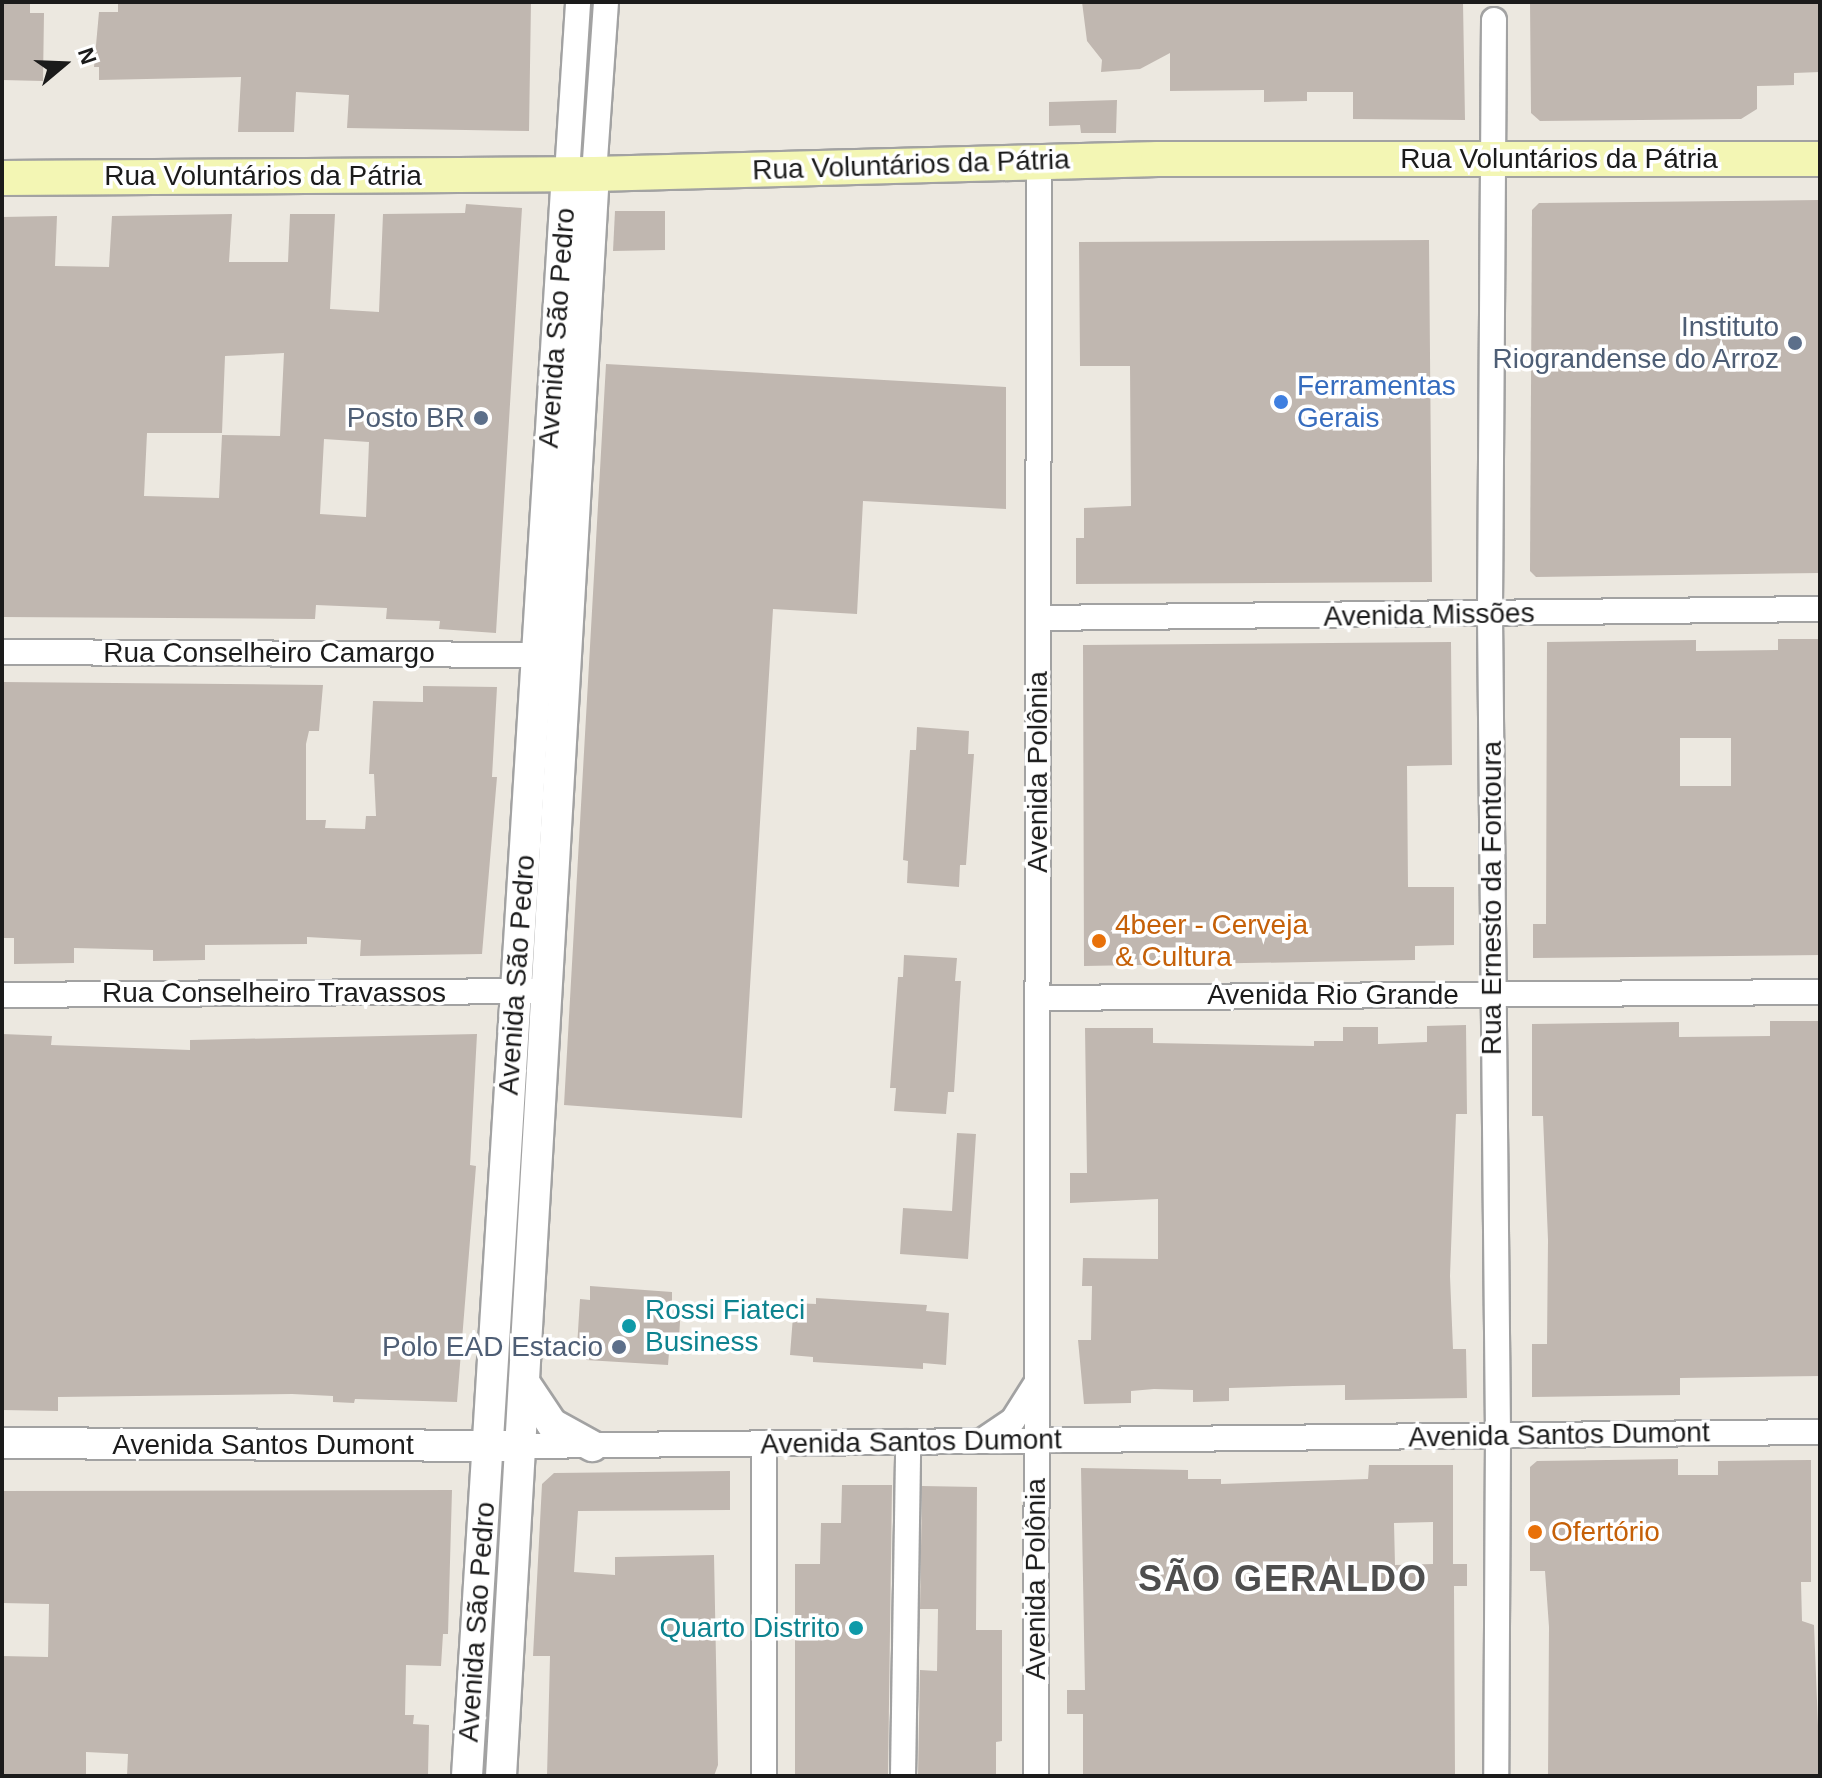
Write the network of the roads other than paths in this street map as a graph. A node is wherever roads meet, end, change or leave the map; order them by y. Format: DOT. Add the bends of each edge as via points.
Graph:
graph roads {
  1 [pos="578,2"];
  2 [pos="606,2"];
  3 [pos="1494,20"];
  4 [pos="1496,159"];
  5 [pos="1820,159"];
  6 [pos="1039,161"];
  7 [pos="580,174"];
  8 [pos="2,178"];
  9 [pos="1820,609"];
  10 [pos="1490,615"];
  11 [pos="1039,618"];
  12 [pos="2,652"];
  13 [pos="537,655"];
  14 [pos="547,991"];
  15 [pos="516,992"];
  16 [pos="1820,992"];
  17 [pos="1493,994"];
  18 [pos="2,995"];
  19 [pos="1038,998"];
  20 [pos="524,1382"];
  21 [pos="1036,1383"];
  22 [pos="1820,1432"];
  23 [pos="1498,1436"];
  24 [pos="1037,1441"];
  25 [pos="908,1442"];
  26 [pos="982,1442"];
  27 [pos="2,1443"];
  28 [pos="764,1443"];
  29 [pos="488,1446"];
  30 [pos="521,1446"];
  31 [pos="592,1446"];
  32 [pos="467,1776"];
  33 [pos="501,1776"];
  34 [pos="764,1776"];
  35 [pos="903,1776"];
  36 [pos="1036,1776"];
  37 [pos="1496,1776"];
  1 -- 7 [label="street"];
  2 -- 7 [label="street"];
  3 -- 4 [label="street, Rua Ernesto da Fontoura"];
  4 -- 5 [label="main road, Rua Voluntários da Pátria"];
  4 -- 6 [label="main road, Rua Voluntários da Pátria"];
  4 -- 10 [label="street, Rua Ernesto da Fontoura"];
  6 -- 7 [label="main road, Rua Voluntários da Pátria"];
  6 -- 11 [label="street, Avenida Polônia"];
  7 -- 8 [label="main road, Rua Voluntários da Pátria"];
  7 -- 13 [label="street, Avenida São Pedro"];
  7 -- 14 [label="street, Avenida São Pedro"];
  9 -- 10 [label="street, Avenida Missões"];
  10 -- 11 [label="street, Avenida Missões"];
  10 -- 17 [label="street, Rua Ernesto da Fontoura"];
  11 -- 19 [label="street, Avenida Polônia"];
  12 -- 13 [label="street, Rua Conselheiro Camargo"];
  13 -- 15 [label="street, Avenida São Pedro"];
  14 -- 15 [label="street, Rua Conselheiro Travassos"];
  14 -- 20 [label="street, Avenida São Pedro"];
  15 -- 18 [label="street, Rua Conselheiro Travassos"];
  15 -- 29 [label="street, Avenida São Pedro"];
  16 -- 17 [label="street, Avenida Rio Grande"];
  17 -- 19 [label="street, Avenida Rio Grande"];
  17 -- 23 [label="street, Rua Ernesto da Fontoura"];
  19 -- 21 [label="street, Avenida Polônia"];
  20 -- 30 [label="street, Avenida São Pedro"];
  20 -- 31 [label="street" via="552,1424"];
  21 -- 24 [label="street, Avenida Polônia"];
  21 -- 26 [label="street" via="1013,1420"];
  22 -- 23 [label="street, Avenida Santos Dumont"];
  23 -- 24 [label="street, Avenida Santos Dumont"];
  23 -- 37 [label="street, Rua Ernesto da Fontoura"];
  24 -- 26 [label="street, Avenida Santos Dumont"];
  24 -- 36 [label="street, Avenida Polônia"];
  25 -- 26 [label="street, Avenida Santos Dumont"];
  25 -- 28 [label="street, Avenida Santos Dumont"];
  25 -- 35 [label="street"];
  27 -- 29 [label="street, Avenida Santos Dumont"];
  28 -- 31 [label="street, Avenida Santos Dumont"];
  28 -- 34 [label="street"];
  29 -- 30 [label="street, Avenida Santos Dumont"];
  29 -- 32 [label="street, Avenida São Pedro"];
  30 -- 31 [label="street, Avenida Santos Dumont"];
  30 -- 33 [label="street, Avenida São Pedro"];
}
